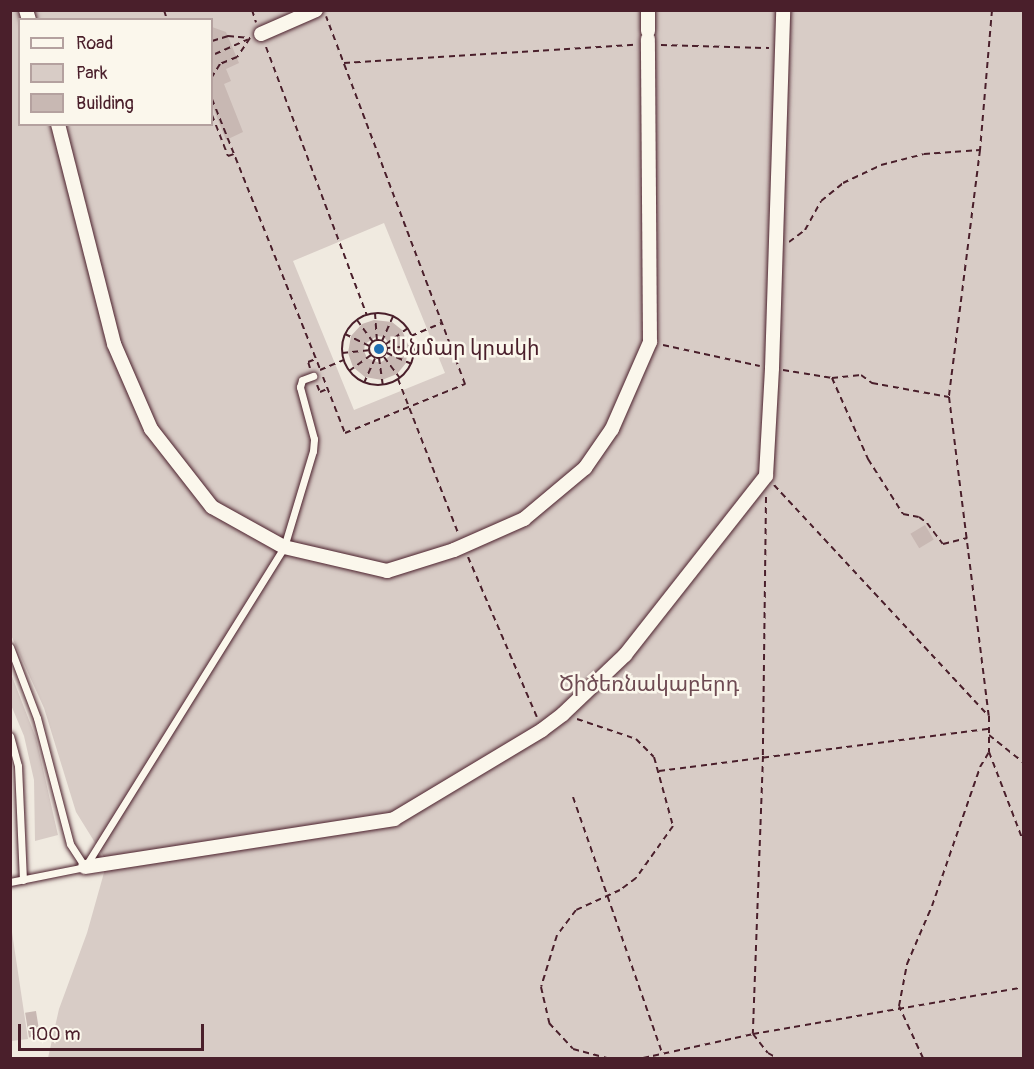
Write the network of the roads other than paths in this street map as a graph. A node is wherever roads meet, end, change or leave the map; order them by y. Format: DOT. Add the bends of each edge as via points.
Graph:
graph roads {
  1 [pos="648,10"];
  2 [pos="783,10"];
  3 [pos="322,14"];
  4 [pos="255,36"];
  5 [pos="59,126"];
  6 [pos="313,376"];
  7 [pos="284,547"];
  8 [pos="10,647"];
  9 [pos="10,736"];
  10 [pos="85,867"];
  11 [pos="23,880"];
  12 [pos="10,882"];
  1 -- 7 [label="street" via="650,342 612,429 585,468 524,519 464,546 387,571"];
  2 -- 10 [label="street" via="766,476 625,655 563,714 394,819"];
  3 -- 4 [label="street"];
  5 -- 7 [label="street" via="114,344 151,429 212,507"];
  6 -- 7 [label="lane" via="302,380 300,387 314,439 313,451"];
  7 -- 10 [label="lane"];
  8 -- 10 [label="lane" via="37,718 70,844"];
  9 -- 11 [label="lane" via="18,765"];
  10 -- 11 [label="lane"];
  11 -- 12 [label="lane"];
}
